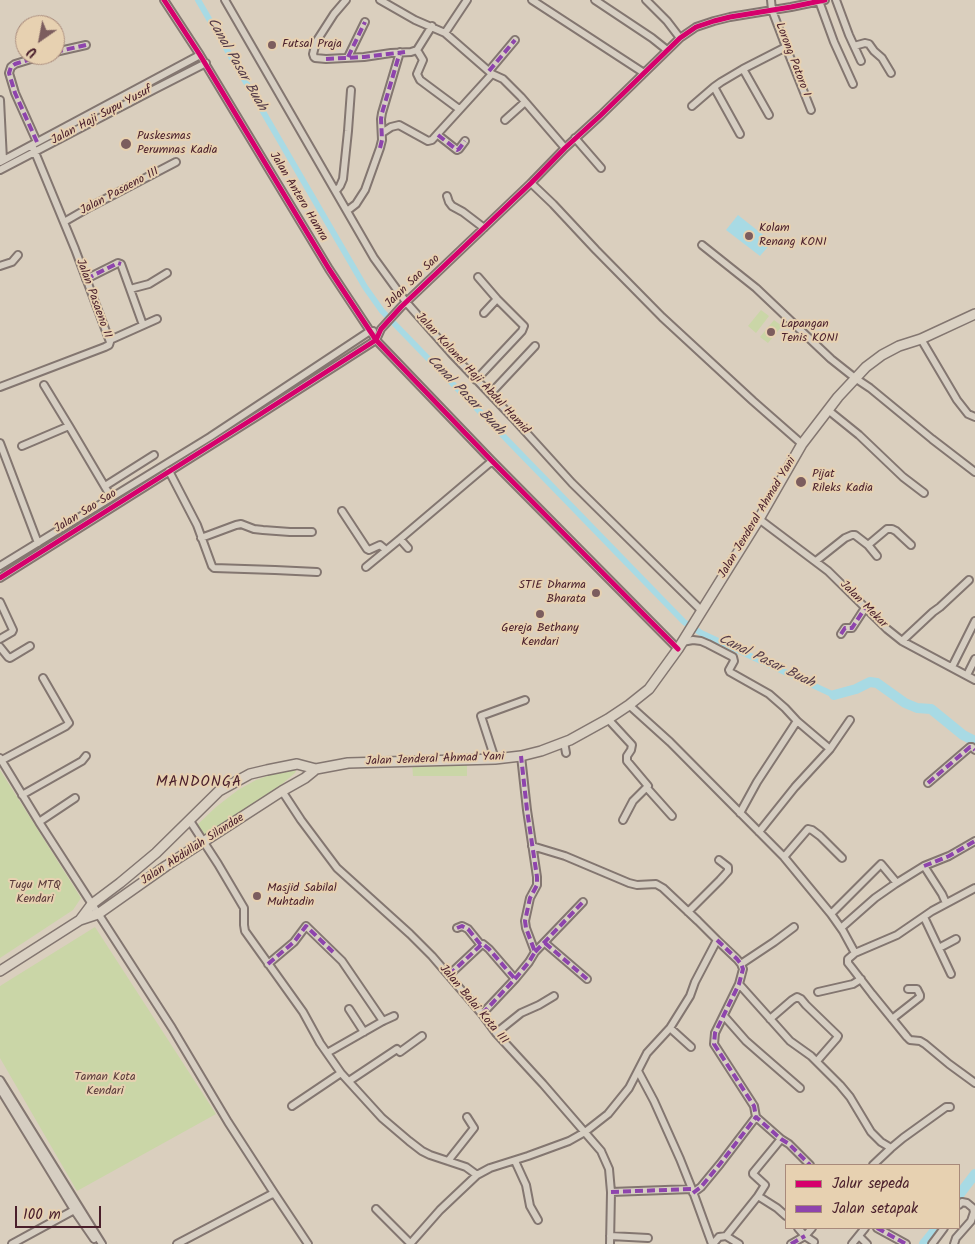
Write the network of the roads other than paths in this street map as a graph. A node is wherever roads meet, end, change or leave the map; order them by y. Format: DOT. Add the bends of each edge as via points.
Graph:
graph roads {
  1 [pos="164,0"];
  2 [pos="225,0"];
  3 [pos="346,0"];
  4 [pos="380,0"];
  5 [pos="467,0"];
  6 [pos="532,0"];
  7 [pos="595,0"];
  8 [pos="646,0"];
  9 [pos="771,0"];
  10 [pos="836,0"];
  11 [pos="822,1"];
  12 [pos="539,3"];
  13 [pos="772,10"];
  14 [pos="365,22"];
  15 [pos="432,26"];
  16 [pos="445,33"];
  17 [pos="680,38"];
  18 [pos="515,40"];
  19 [pos="86,45"];
  20 [pos="854,46"];
  21 [pos="786,47"];
  22 [pos="65,50"];
  23 [pos="416,50"];
  24 [pos="668,50"];
  25 [pos="400,52"];
  26 [pos="200,54"];
  27 [pos="348,57"];
  28 [pos="861,61"];
  29 [pos="206,63"];
  30 [pos="15,64"];
  31 [pos="744,69"];
  32 [pos="490,72"];
  33 [pos="891,73"];
  34 [pos="644,74"];
  35 [pos="853,84"];
  36 [pos="714,88"];
  37 [pos="351,90"];
  38 [pos="0,100"];
  39 [pos="524,102"];
  40 [pos="692,106"];
  41 [pos="459,109"];
  42 [pos="811,110"];
  43 [pos="769,115"];
  44 [pos="505,120"];
  45 [pos="382,133"];
  46 [pos="740,134"];
  47 [pos="438,135"];
  48 [pos="576,138"];
  49 [pos="465,141"];
  50 [pos="35,143"];
  51 [pos="565,148"];
  52 [pos="35,152"];
  53 [pos="2,161"];
  54 [pos="176,162"];
  55 [pos="601,168"];
  56 [pos="0,170"];
  57 [pos="531,183"];
  58 [pos="336,191"];
  59 [pos="447,196"];
  60 [pos="348,211"];
  61 [pos="64,222"];
  62 [pos="484,228"];
  63 [pos="702,245"];
  64 [pos="18,255"];
  65 [pos="0,266"];
  66 [pos="167,273"];
  67 [pos="478,276"];
  68 [pos="86,279"];
  69 [pos="130,289"];
  70 [pos="497,299"];
  71 [pos="404,305"];
  72 [pos="484,313"];
  73 [pos="975,314"];
  74 [pos="157,319"];
  75 [pos="143,325"];
  76 [pos="381,329"];
  77 [pos="370,331"];
  78 [pos="921,339"];
  79 [pos="110,340"];
  80 [pos="376,340"];
  81 [pos="535,346"];
  82 [pos="855,378"];
  83 [pos="476,380"];
  84 [pos="44,385"];
  85 [pos="0,388"];
  86 [pos="490,394"];
  87 [pos="828,410"];
  88 [pos="975,417"];
  89 [pos="68,426"];
  90 [pos="0,443"];
  91 [pos="802,444"];
  92 [pos="22,446"];
  93 [pos="154,455"];
  94 [pos="492,460"];
  95 [pos="169,471"];
  96 [pos="975,472"];
  97 [pos="105,486"];
  98 [pos="924,493"];
  99 [pos="111,497"];
  100 [pos="342,511"];
  101 [pos="759,519"];
  102 [pos="312,532"];
  103 [pos="202,538"];
  104 [pos="400,540"];
  105 [pos="38,543"];
  106 [pos="868,545"];
  107 [pos="911,545"];
  108 [pos="408,548"];
  109 [pos="386,550"];
  110 [pos="877,556"];
  111 [pos="816,560"];
  112 [pos="0,566"];
  113 [pos="366,566"];
  114 [pos="317,572"];
  115 [pos="0,578"];
  116 [pos="969,580"];
  117 [pos="0,602"];
  118 [pos="865,608"];
  119 [pos="699,614"];
  120 [pos="975,621"];
  121 [pos="841,634"];
  122 [pos="0,639"];
  123 [pos="902,641"];
  124 [pos="682,642"];
  125 [pos="30,646"];
  126 [pos="0,647"];
  127 [pos="975,659"];
  128 [pos="952,667"];
  129 [pos="967,675"];
  130 [pos="43,678"];
  131 [pos="975,680"];
  132 [pos="524,700"];
  133 [pos="629,705"];
  134 [pos="608,719"];
  135 [pos="850,720"];
  136 [pos="798,721"];
  137 [pos="564,742"];
  138 [pos="830,749"];
  139 [pos="975,750"];
  140 [pos="566,752"];
  141 [pos="86,756"];
  142 [pos="521,756"];
  143 [pos="1,759"];
  144 [pos="495,759"];
  145 [pos="297,764"];
  146 [pos="316,769"];
  147 [pos="301,780"];
  148 [pos="928,783"];
  149 [pos="647,788"];
  150 [pos="282,791"];
  151 [pos="22,795"];
  152 [pos="75,798"];
  153 [pos="740,813"];
  154 [pos="672,816"];
  155 [pos="623,820"];
  156 [pos="190,821"];
  157 [pos="39,822"];
  158 [pos="759,832"];
  159 [pos="975,841"];
  160 [pos="203,842"];
  161 [pos="532,846"];
  162 [pos="784,857"];
  163 [pos="842,858"];
  164 [pos="719,860"];
  165 [pos="924,866"];
  166 [pos="896,882"];
  167 [pos="975,888"];
  168 [pos="583,902"];
  169 [pos="946,903"];
  170 [pos="92,904"];
  171 [pos="688,912"];
  172 [pos="98,914"];
  173 [pos="831,914"];
  174 [pos="924,917"];
  175 [pos="80,920"];
  176 [pos="794,927"];
  177 [pos="457,928"];
  178 [pos="841,928"];
  179 [pos="956,939"];
  180 [pos="716,940"];
  181 [pos="545,943"];
  182 [pos="481,944"];
  183 [pos="938,948"];
  184 [pos="535,952"];
  185 [pos="855,953"];
  186 [pos="268,964"];
  187 [pos="741,964"];
  188 [pos="0,971"];
  189 [pos="951,974"];
  190 [pos="449,975"];
  191 [pos="515,979"];
  192 [pos="586,979"];
  193 [pos="861,979"];
  194 [pos="739,984"];
  195 [pos="908,989"];
  196 [pos="818,992"];
  197 [pos="554,996"];
  198 [pos="349,1009"];
  199 [pos="482,1014"];
  200 [pos="394,1016"];
  201 [pos="724,1016"];
  202 [pos="770,1019"];
  203 [pos="892,1019"];
  204 [pos="383,1021"];
  205 [pos="670,1028"];
  206 [pos="364,1032"];
  207 [pos="496,1033"];
  208 [pos="422,1036"];
  209 [pos="691,1047"];
  210 [pos="327,1053"];
  211 [pos="817,1061"];
  212 [pos="638,1071"];
  213 [pos="341,1073"];
  214 [pos="0,1080"];
  215 [pos="349,1081"];
  216 [pos="975,1083"];
  217 [pos="800,1088"];
  218 [pos="0,1089"];
  219 [pos="292,1106"];
  220 [pos="950,1107"];
  221 [pos="467,1117"];
  222 [pos="756,1117"];
  223 [pos="585,1132"];
  224 [pos="781,1139"];
  225 [pos="891,1148"];
  226 [pos="448,1161"];
  227 [pos="515,1161"];
  228 [pos="809,1164"];
  229 [pos="874,1164"];
  230 [pos="477,1174"];
  231 [pos="693,1191"];
  232 [pos="611,1192"];
  233 [pos="274,1193"];
  234 [pos="758,1196"];
  235 [pos="960,1204"];
  236 [pos="77,1209"];
  237 [pos="376,1209"];
  238 [pos="785,1215"];
  239 [pos="538,1220"];
  240 [pos="707,1229"];
  241 [pos="799,1229"];
  242 [pos="811,1229"];
  243 [pos="864,1229"];
  244 [pos="879,1229"];
  245 [pos="943,1229"];
  246 [pos="610,1236"];
  247 [pos="805,1236"];
  248 [pos="859,1236"];
  249 [pos="722,1237"];
  250 [pos="648,1238"];
  251 [pos="814,1242"];
  252 [pos="412,1243"];
  253 [pos="12,1244"];
  254 [pos="97,1244"];
  255 [pos="102,1244"];
  256 [pos="178,1244"];
  257 [pos="308,1244"];
  258 [pos="610,1244"];
  259 [pos="712,1244"];
  260 [pos="739,1244"];
  261 [pos="791,1244"];
  262 [pos="852,1244"];
  263 [pos="867,1244"];
  264 [pos="906,1244"];
  265 [pos="932,1244"];
  266 [pos="954,1244"];
  1 -- 26 [label="street, Jalan Antero Hamra"];
  2 -- 58 [label="street, Jalan Kolonel Haji Abdul Hamid"];
  3 -- 27 [label="street" via="316,42 313,54 317,59"];
  4 -- 15 [label="street"];
  5 -- 16 [label="street"];
  6 -- 12 [label="street"];
  7 -- 24 [label="street"];
  8 -- 17 [label="street"];
  9 -- 13 [label="street, Lorong Patoro I"];
  10 -- 20 [label="street"];
  11 -- 13 [label="street, Jalan Sao Sao"];
  11 -- 35 [label="street" via="834,42"];
  12 -- 34 [label="street"];
  13 -- 17 [label="street, Jalan Sao Sao" via="714,21 696,27"];
  13 -- 21 [label="street, Lorong Patoro I"];
  14 -- 27 [label="street"];
  15 -- 16 [label="street"];
  15 -- 23 [label="street"];
  16 -- 32 [label="street"];
  17 -- 24 [label="street, Jalan Sao Sao"];
  18 -- 32 [label="street"];
  19 -- 22 [label="street"];
  20 -- 28 [label="street"];
  20 -- 33 [label="street" via="869,44"];
  21 -- 31 [label="street"];
  21 -- 42 [label="street, Lorong Patoro I"];
  23 -- 25 [label="street"];
  23 -- 41 [label="street" via="423,60 418,74 420,80"];
  24 -- 34 [label="street, Jalan Sao Sao"];
  25 -- 27 [label="street"];
  25 -- 45 [label="street" via="382,113"];
  26 -- 29 [label="street, Jalan Antero Hamra"];
  26 -- 50 [label="street, Jalan Haji Supu Yusuf"];
  29 -- 52 [label="street, Jalan Haji Supu Yusuf"];
  29 -- 77 [label="street, Jalan Antero Hamra"];
  30 -- 50 [label="street, Jalan Pasaeno II" via="9,73"];
  31 -- 36 [label="street"];
  31 -- 43 [label="street"];
  32 -- 39 [label="street" via="503,79"];
  32 -- 41 [label="street"];
  34 -- 48 [label="street, Jalan Sao Sao"];
  36 -- 40 [label="street"];
  36 -- 46 [label="street"];
  37 -- 58 [label="street" via="343,179"];
  38 -- 53 [label="street"];
  39 -- 44 [label="street"];
  39 -- 51 [label="street"];
  41 -- 47 [label="street"];
  45 -- 47 [label="street" via="396,125 428,141"];
  45 -- 60 [label="street" via="365,190"];
  47 -- 49 [label="street" via="457,150"];
  48 -- 51 [label="street, Jalan Sao Sao"];
  48 -- 55 [label="street"];
  50 -- 52 [label="street, Jalan Pasaeno II"];
  50 -- 53 [label="street, Jalan Haji Supu Yusuf"];
  51 -- 57 [label="street, Jalan Sao Sao"];
  52 -- 56 [label="street, Jalan Haji Supu Yusuf"];
  52 -- 61 [label="street, Jalan Pasaeno II"];
  54 -- 61 [label="street, Jalan Pasaeno III"];
  57 -- 62 [label="street, Jalan Sao Sao"];
  57 -- 91 [label="street" via="662,317"];
  58 -- 60 [label="street, Jalan Kolonel Haji Abdul Hamid"];
  59 -- 62 [label="street" via="452,206"];
  60 -- 71 [label="street, Jalan Kolonel Haji Abdul Hamid"];
  61 -- 68 [label="street, Jalan Pasaeno II"];
  62 -- 71 [label="street, Jalan Sao Sao"];
  63 -- 82 [label="street" via="756,288"];
  64 -- 65 [label="street" via="12,262"];
  66 -- 69 [label="street" via="149,284"];
  67 -- 70 [label="street"];
  68 -- 69 [label="street" via="119,263"];
  68 -- 79 [label="street, Jalan Pasaeno II"];
  69 -- 75 [label="street"];
  70 -- 72 [label="street"];
  70 -- 83 [label="street" via="524,327"];
  71 -- 76 [label="street, Jalan Sao Sao"];
  71 -- 83 [label="street, Jalan Kolonel Haji Abdul Hamid"];
  73 -- 78 [label="highway, Jalan Jenderal Ahmad Yani"];
  74 -- 75 [label="street"];
  75 -- 79 [label="street"];
  76 -- 77 [label="street, Jalan Sao Sao"];
  76 -- 80 [label="street, Jalan Sao Sao"];
  77 -- 80 [label="street, Jalan Antero Hamra"];
  77 -- 99 [label="street, Jalan Sao Sao" via="210,437"];
  78 -- 82 [label="highway, Jalan Jenderal Ahmad Yani" via="882,355"];
  78 -- 88 [label="street" via="957,400 968,414"];
  79 -- 85 [label="street, Jalan Pasaeno II" via="105,347"];
  80 -- 94 [label="street, Jalan Antero Hamra"];
  80 -- 95 [label="street, Jalan Sao Sao"];
  81 -- 86 [label="street"];
  82 -- 87 [label="highway, Jalan Jenderal Ahmad Yani"];
  82 -- 96 [label="street"];
  83 -- 86 [label="street, Jalan Kolonel Haji Abdul Hamid"];
  84 -- 89 [label="street"];
  86 -- 119 [label="street, Jalan Kolonel Haji Abdul Hamid"];
  87 -- 91 [label="highway, Jalan Jenderal Ahmad Yani"];
  87 -- 98 [label="street"];
  89 -- 92 [label="street"];
  89 -- 97 [label="street"];
  90 -- 105 [label="street"];
  91 -- 101 [label="highway, Jalan Jenderal Ahmad Yani"];
  93 -- 97 [label="street"];
  94 -- 104 [label="street"];
  94 -- 124 [label="street, Jalan Antero Hamra"];
  95 -- 103 [label="street"];
  95 -- 115 [label="street, Jalan Sao Sao"];
  97 -- 99 [label="street"];
  99 -- 105 [label="street, Jalan Sao Sao"];
  100 -- 109 [label="street" via="367,549 380,545"];
  101 -- 111 [label="street, Jalan Mekar"];
  101 -- 119 [label="highway, Jalan Jenderal Ahmad Yani"];
  102 -- 103 [label="street" via="254,529 241,524"];
  103 -- 114 [label="street" via="214,568"];
  104 -- 108 [label="street"];
  104 -- 109 [label="street"];
  105 -- 112 [label="street, Jalan Sao Sao"];
  106 -- 107 [label="street" via="887,529 896,531"];
  106 -- 110 [label="street"];
  106 -- 111 [label="street" via="852,535"];
  109 -- 113 [label="street"];
  111 -- 118 [label="street, Jalan Mekar"];
  116 -- 123 [label="street"];
  117 -- 122 [label="street" via="13,630"];
  118 -- 121 [label="street" via="852,628 845,628"];
  118 -- 123 [label="street, Jalan Mekar"];
  119 -- 124 [label="highway, Jalan Jenderal Ahmad Yani"];
  120 -- 128 [label="street"];
  123 -- 128 [label="street, Jalan Mekar"];
  124 -- 133 [label="highway, Jalan Jenderal Ahmad Yani" via="649,689"];
  124 -- 136 [label="street" via="700,641 733,657 731,673 769,694"];
  125 -- 126 [label="street" via="10,658"];
  127 -- 129 [label="street"];
  128 -- 129 [label="street, Jalan Mekar"];
  129 -- 131 [label="street, Jalan Mekar"];
  130 -- 143 [label="street" via="68,724"];
  132 -- 144 [label="street" via="481,716"];
  133 -- 134 [label="highway, Jalan Jenderal Ahmad Yani"];
  133 -- 153 [label="street"];
  134 -- 137 [label="highway, Jalan Jenderal Ahmad Yani"];
  134 -- 149 [label="street" via="632,745 627,761 648,785"];
  135 -- 138 [label="street"];
  136 -- 138 [label="street"];
  136 -- 153 [label="street"];
  137 -- 140 [label="street"];
  137 -- 142 [label="highway, Jalan Jenderal Ahmad Yani"];
  138 -- 158 [label="street"];
  139 -- 148 [label="street" via="970,747"];
  141 -- 151 [label="street"];
  142 -- 144 [label="highway, Jalan Jenderal Ahmad Yani"];
  142 -- 161 [label="street"];
  143 -- 151 [label="street"];
  144 -- 146 [label="highway, Jalan Jenderal Ahmad Yani" via="348,763"];
  145 -- 146 [label="highway, Jalan Jenderal Ahmad Yani"];
  145 -- 147 [label="highway"];
  145 -- 156 [label="highway, Jalan Jenderal Ahmad Yani" via="250,774 219,791"];
  146 -- 147 [label="highway, Jalan Abdullah Silondae"];
  147 -- 150 [label="highway, Jalan Abdullah Silondae"];
  149 -- 154 [label="street"];
  149 -- 155 [label="street" via="633,802"];
  150 -- 160 [label="highway, Jalan Abdullah Silondae"];
  150 -- 190 [label="street, Jalan Balai Kota III" via="337,868 410,934"];
  151 -- 157 [label="street"];
  152 -- 157 [label="street"];
  153 -- 158 [label="street"];
  156 -- 160 [label="street"];
  156 -- 170 [label="highway, Jalan Jenderal Ahmad Yani" via="135,871"];
  157 -- 170 [label="street"];
  158 -- 162 [label="street"];
  159 -- 165 [label="street"];
  160 -- 172 [label="highway, Jalan Abdullah Silondae"];
  160 -- 186 [label="street" via="244,908 244,929"];
  161 -- 171 [label="street" via="629,883 656,884"];
  161 -- 184 [label="street" via="537,883 525,921"];
  162 -- 163 [label="street" via="808,829"];
  162 -- 173 [label="street"];
  164 -- 171 [label="street" via="728,871"];
  165 -- 166 [label="street"];
  165 -- 169 [label="street"];
  166 -- 173 [label="street" via="881,864"];
  166 -- 178 [label="street"];
  167 -- 169 [label="street"];
  168 -- 181 [label="street"];
  169 -- 174 [label="street"];
  170 -- 172 [label="street"];
  170 -- 175 [label="highway, Jalan Jenderal Ahmad Yani"];
  171 -- 180 [label="street"];
  172 -- 175 [label="highway, Jalan Abdullah Silondae"];
  172 -- 233 [label="street"];
  173 -- 178 [label="street"];
  174 -- 183 [label="street"];
  174 -- 185 [label="street" via="897,935"];
  175 -- 188 [label="highway, Jalan Abdullah Silondae"];
  176 -- 187 [label="street"];
  177 -- 182 [label="street" via="468,929"];
  178 -- 185 [label="street"];
  179 -- 183 [label="street"];
  180 -- 187 [label="street"];
  180 -- 205 [label="street" via="690,996"];
  181 -- 184 [label="street"];
  181 -- 192 [label="street"];
  182 -- 190 [label="street"];
  182 -- 191 [label="street"];
  183 -- 189 [label="street"];
  184 -- 191 [label="street"];
  185 -- 193 [label="street" via="847,962"];
  186 -- 204 [label="street" via="294,942 306,926 342,961"];
  186 -- 210 [label="street" via="303,1012"];
  187 -- 194 [label="street"];
  190 -- 199 [label="street, Jalan Balai Kota III"];
  191 -- 199 [label="street"];
  193 -- 196 [label="street"];
  193 -- 203 [label="street"];
  194 -- 201 [label="street"];
  194 -- 202 [label="street"];
  195 -- 203 [label="street" via="917,989 920,997"];
  197 -- 207 [label="street" via="521,1013"];
  198 -- 206 [label="street"];
  199 -- 207 [label="street, Jalan Balai Kota III"];
  200 -- 204 [label="street"];
  201 -- 217 [label="street"];
  201 -- 222 [label="street" via="714,1044 754,1106"];
  202 -- 211 [label="street" via="790,1041"];
  202 -- 211 [label="street" via="792,1000 801,999 838,1036"];
  203 -- 216 [label="street" via="910,1040 925,1044"];
  204 -- 206 [label="street"];
  205 -- 209 [label="street"];
  205 -- 212 [label="street" via="647,1053"];
  206 -- 210 [label="street"];
  207 -- 223 [label="street, Jalan Balai Kota III"];
  208 -- 215 [label="street"];
  210 -- 213 [label="street"];
  211 -- 225 [label="street" via="845,1091 871,1132"];
  212 -- 223 [label="street" via="608,1114"];
  212 -- 231 [label="street"];
  213 -- 215 [label="street"];
  213 -- 219 [label="street"];
  214 -- 236 [label="street"];
  215 -- 226 [label="street" via="382,1118 409,1141 422,1151"];
  218 -- 236 [label="street"];
  220 -- 225 [label="street"];
  221 -- 226 [label="street" via="474,1128"];
  222 -- 224 [label="street"];
  222 -- 231 [label="street" via="701,1187"];
  223 -- 227 [label="street"];
  223 -- 232 [label="street, Jalan Balai Kota III" via="605,1158"];
  224 -- 228 [label="street"];
  224 -- 234 [label="street" via="753,1173 765,1185"];
  225 -- 229 [label="street"];
  226 -- 230 [label="street"];
  227 -- 230 [label="street"];
  227 -- 239 [label="street"];
  230 -- 252 [label="street"];
  231 -- 232 [label="street"];
  231 -- 240 [label="street"];
  232 -- 246 [label="street, Jalan Balai Kota III"];
  233 -- 256 [label="street"];
  233 -- 257 [label="street"];
  234 -- 238 [label="street"];
  234 -- 249 [label="street"];
  235 -- 266 [label="street" via="967,1203 974,1212"];
  236 -- 253 [label="street"];
  236 -- 254 [label="street"];
  236 -- 255 [label="street"];
  237 -- 252 [label="street"];
  240 -- 249 [label="street"];
  240 -- 259 [label="street"];
  241 -- 247 [label="street"];
  242 -- 247 [label="street"];
  243 -- 248 [label="street"];
  244 -- 264 [label="street"];
  245 -- 265 [label="street"];
  246 -- 250 [label="street"];
  246 -- 258 [label="street, Jalan Balai Kota III"];
  247 -- 251 [label="street"];
  247 -- 261 [label="street"];
  248 -- 262 [label="street"];
  248 -- 263 [label="street"];
  249 -- 259 [label="street"];
  249 -- 260 [label="street"];
}
